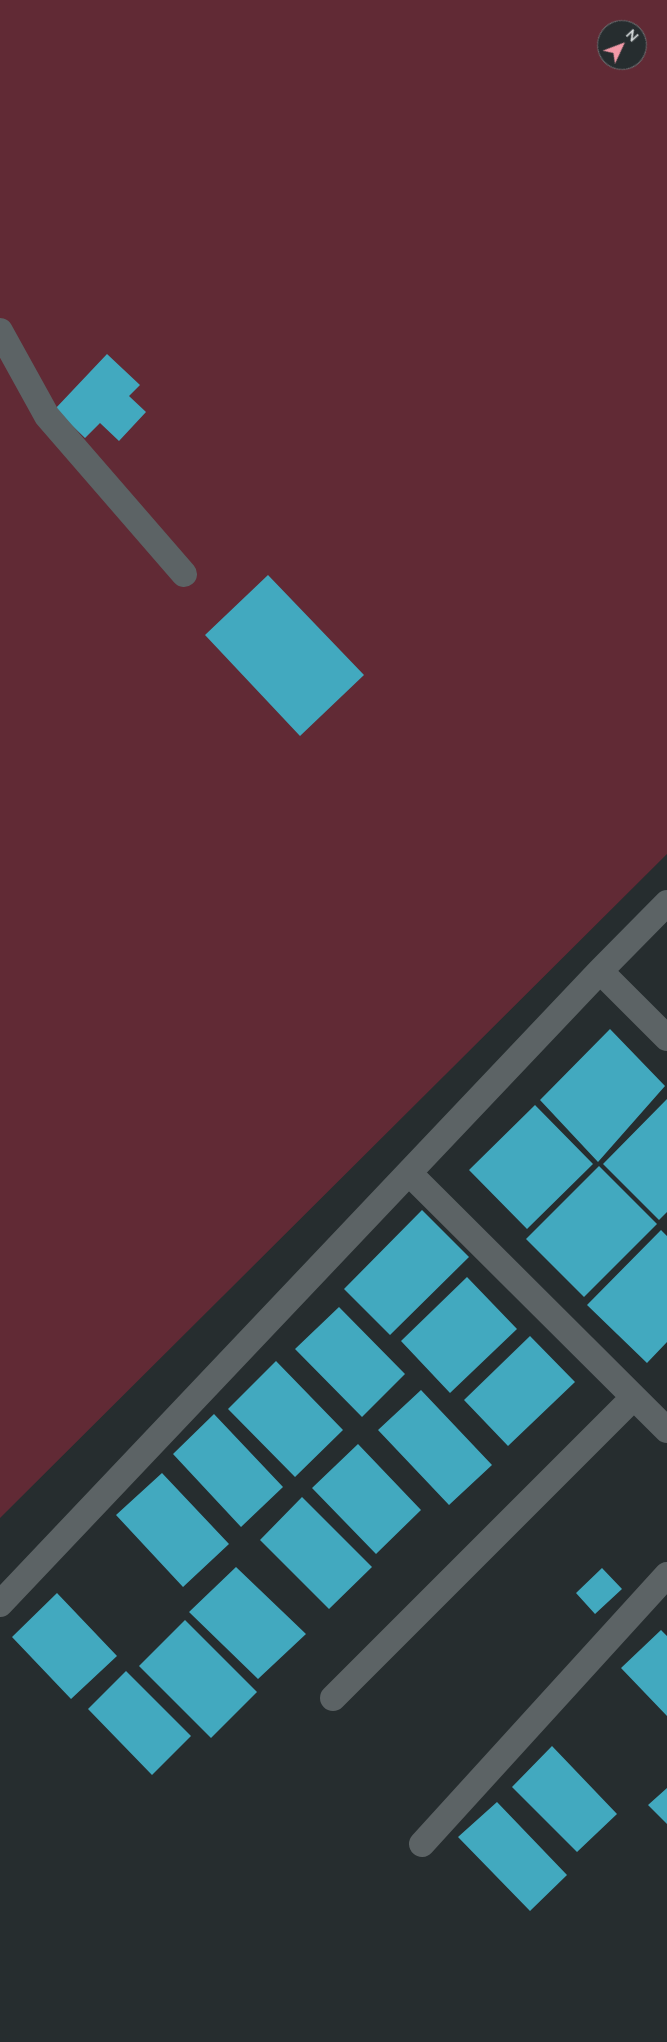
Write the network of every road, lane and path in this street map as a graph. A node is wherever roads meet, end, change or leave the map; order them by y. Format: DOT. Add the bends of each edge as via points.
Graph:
graph roads {
  1 [pos="0,331"];
  2 [pos="184,574"];
  3 [pos="667,903"];
  4 [pos="600,971"];
  5 [pos="667,1038"];
  6 [pos="409,1173"];
  7 [pos="634,1398"];
  8 [pos="667,1430"];
  9 [pos="667,1575"];
  10 [pos="0,1604"];
  11 [pos="333,1698"];
  12 [pos="422,1844"];
  1 -- 2 [label="street" via="48,416"];
  3 -- 4 [label="street"];
  4 -- 5 [label="street"];
  4 -- 6 [label="street"];
  6 -- 7 [label="street"];
  6 -- 10 [label="street"];
  7 -- 8 [label="street"];
  7 -- 11 [label="street"];
  9 -- 12 [label="street"];
}
